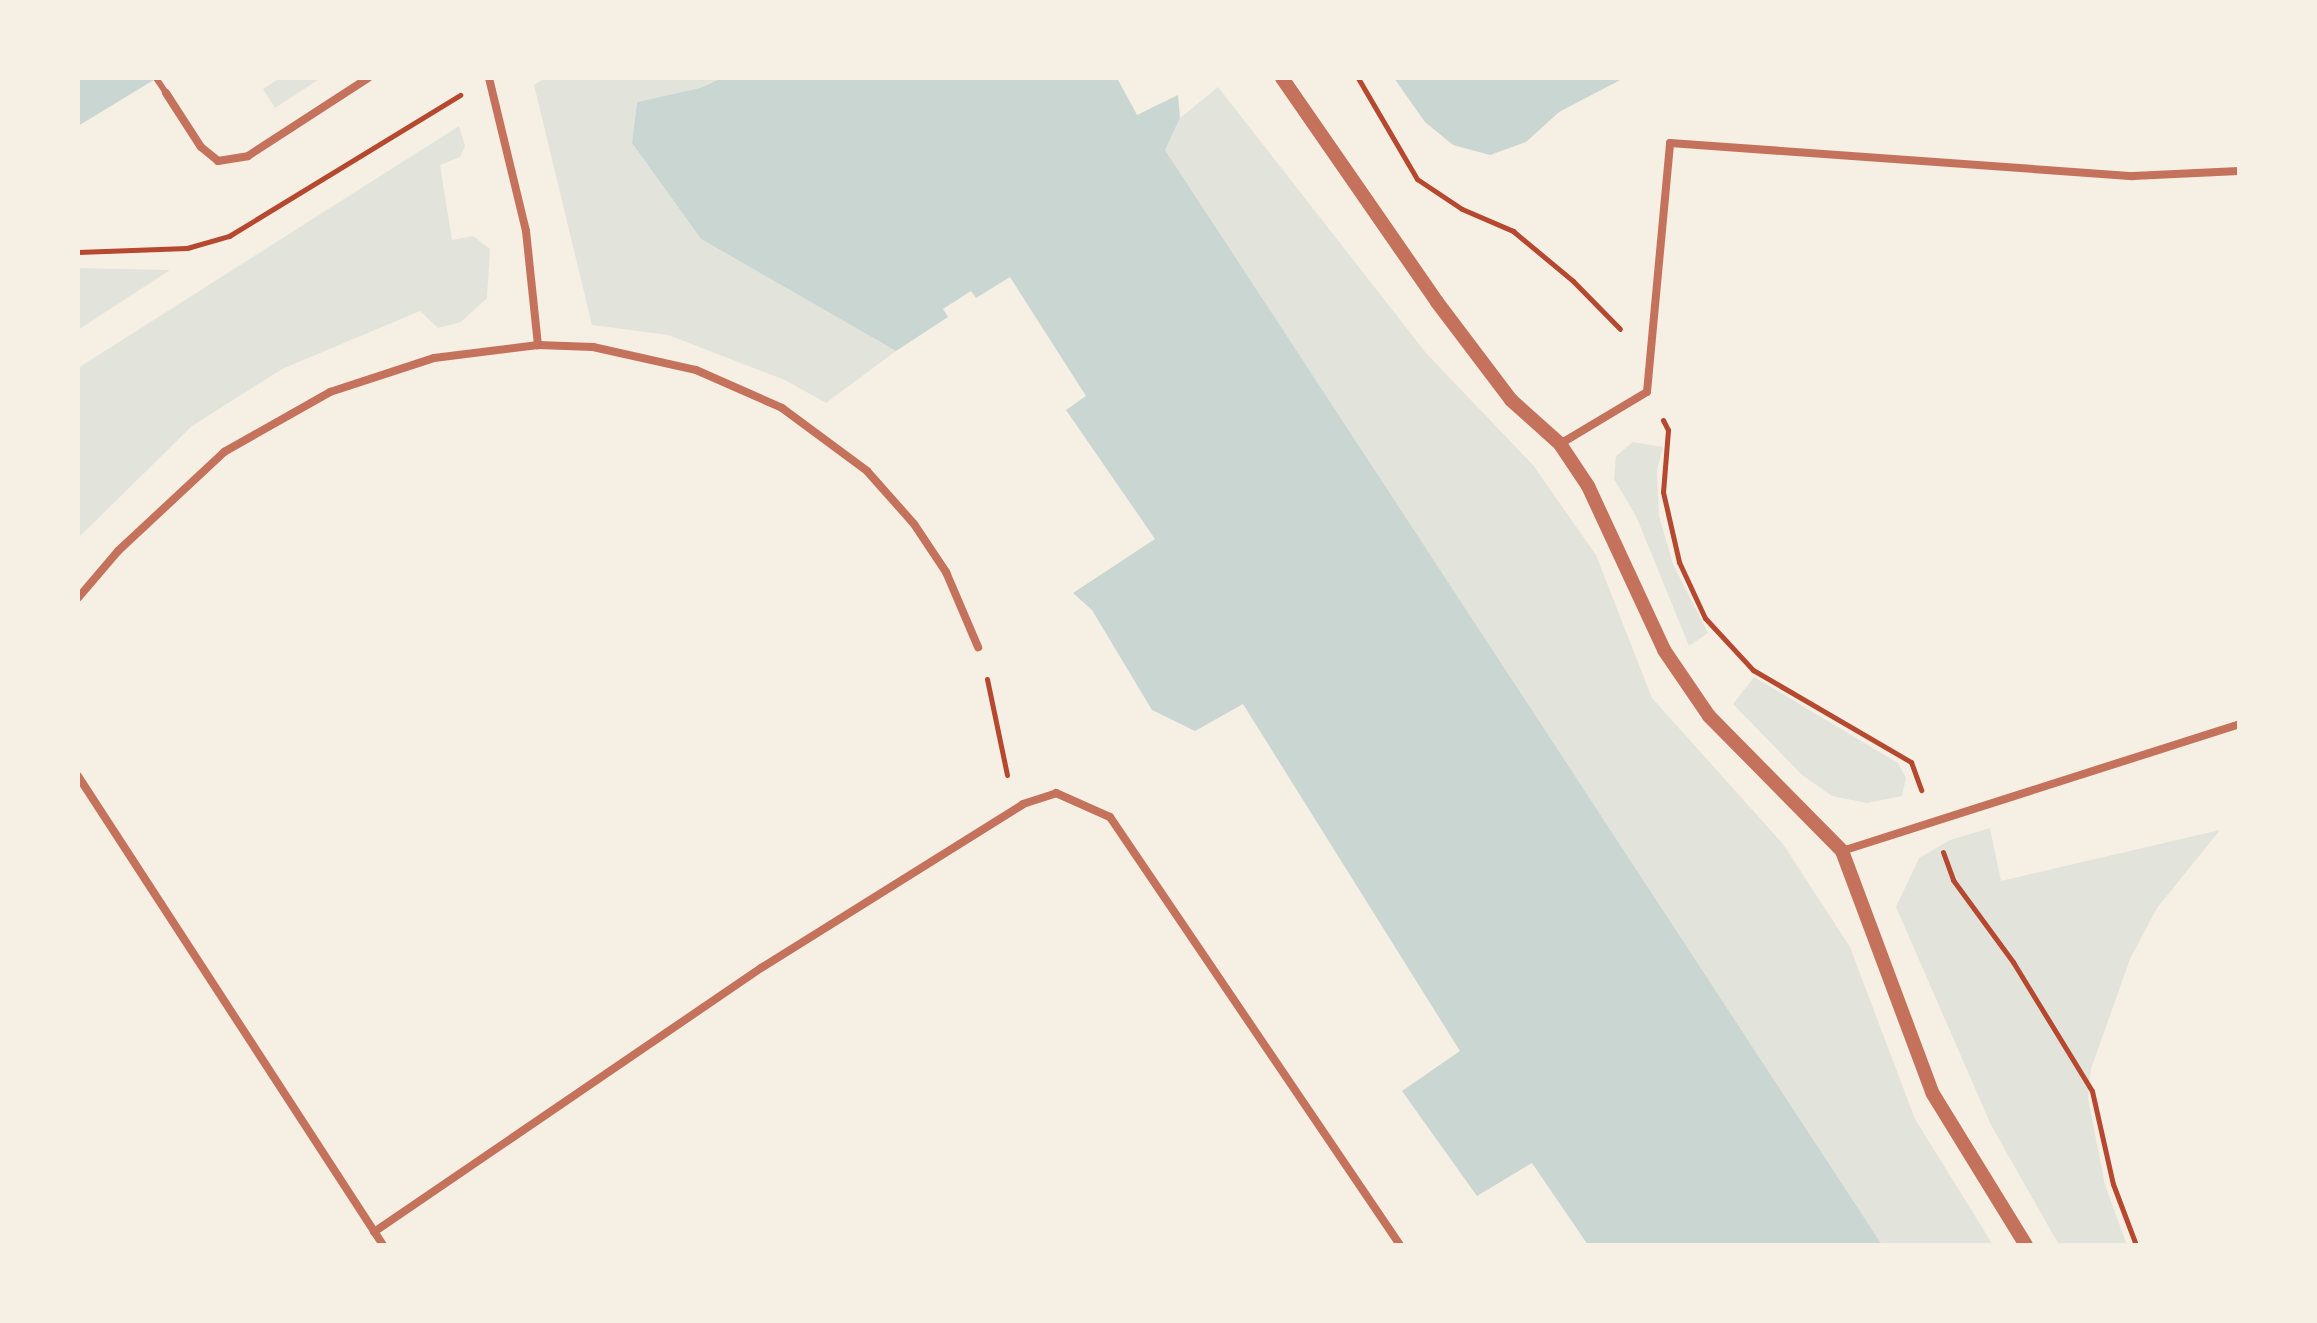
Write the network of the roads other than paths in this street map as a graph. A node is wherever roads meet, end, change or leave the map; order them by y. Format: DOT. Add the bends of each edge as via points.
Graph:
graph roads {
  1 [pos="156,78"];
  2 [pos="368,78"];
  3 [pos="489,78"];
  4 [pos="1282,78"];
  5 [pos="166,93"];
  6 [pos="2239,171"];
  7 [pos="538,345"];
  8 [pos="1560,444"];
  9 [pos="78,598"];
  10 [pos="978,647"];
  11 [pos="2239,724"];
  12 [pos="78,776"];
  13 [pos="1842,851"];
  14 [pos="374,1232"];
  15 [pos="383,1245"];
  16 [pos="1400,1245"];
  17 [pos="2026,1245"];
  1 -- 5 [label="lane"];
  2 -- 5 [label="street" via="248,156 218,161 201,147"];
  3 -- 7 [label="street" via="526,231"];
  4 -- 8 [label="street" via="1446,315 1511,400"];
  6 -- 8 [label="street" via="2133,176 1670,143 1647,392"];
  7 -- 9 [label="street" via="434,358 330,392 224,452 118,551"];
  7 -- 10 [label="street" via="593,347 696,370 782,408 867,471 914,524 946,572"];
  8 -- 13 [label="street" via="1588,486 1664,650 1709,716"];
  11 -- 13 [label="street"];
  12 -- 14 [label="street"];
  13 -- 17 [label="street" via="1933,1094"];
  14 -- 15 [label="street"];
  14 -- 16 [label="street" via="761,968 1023,804 1056,793 1110,817"];
}
